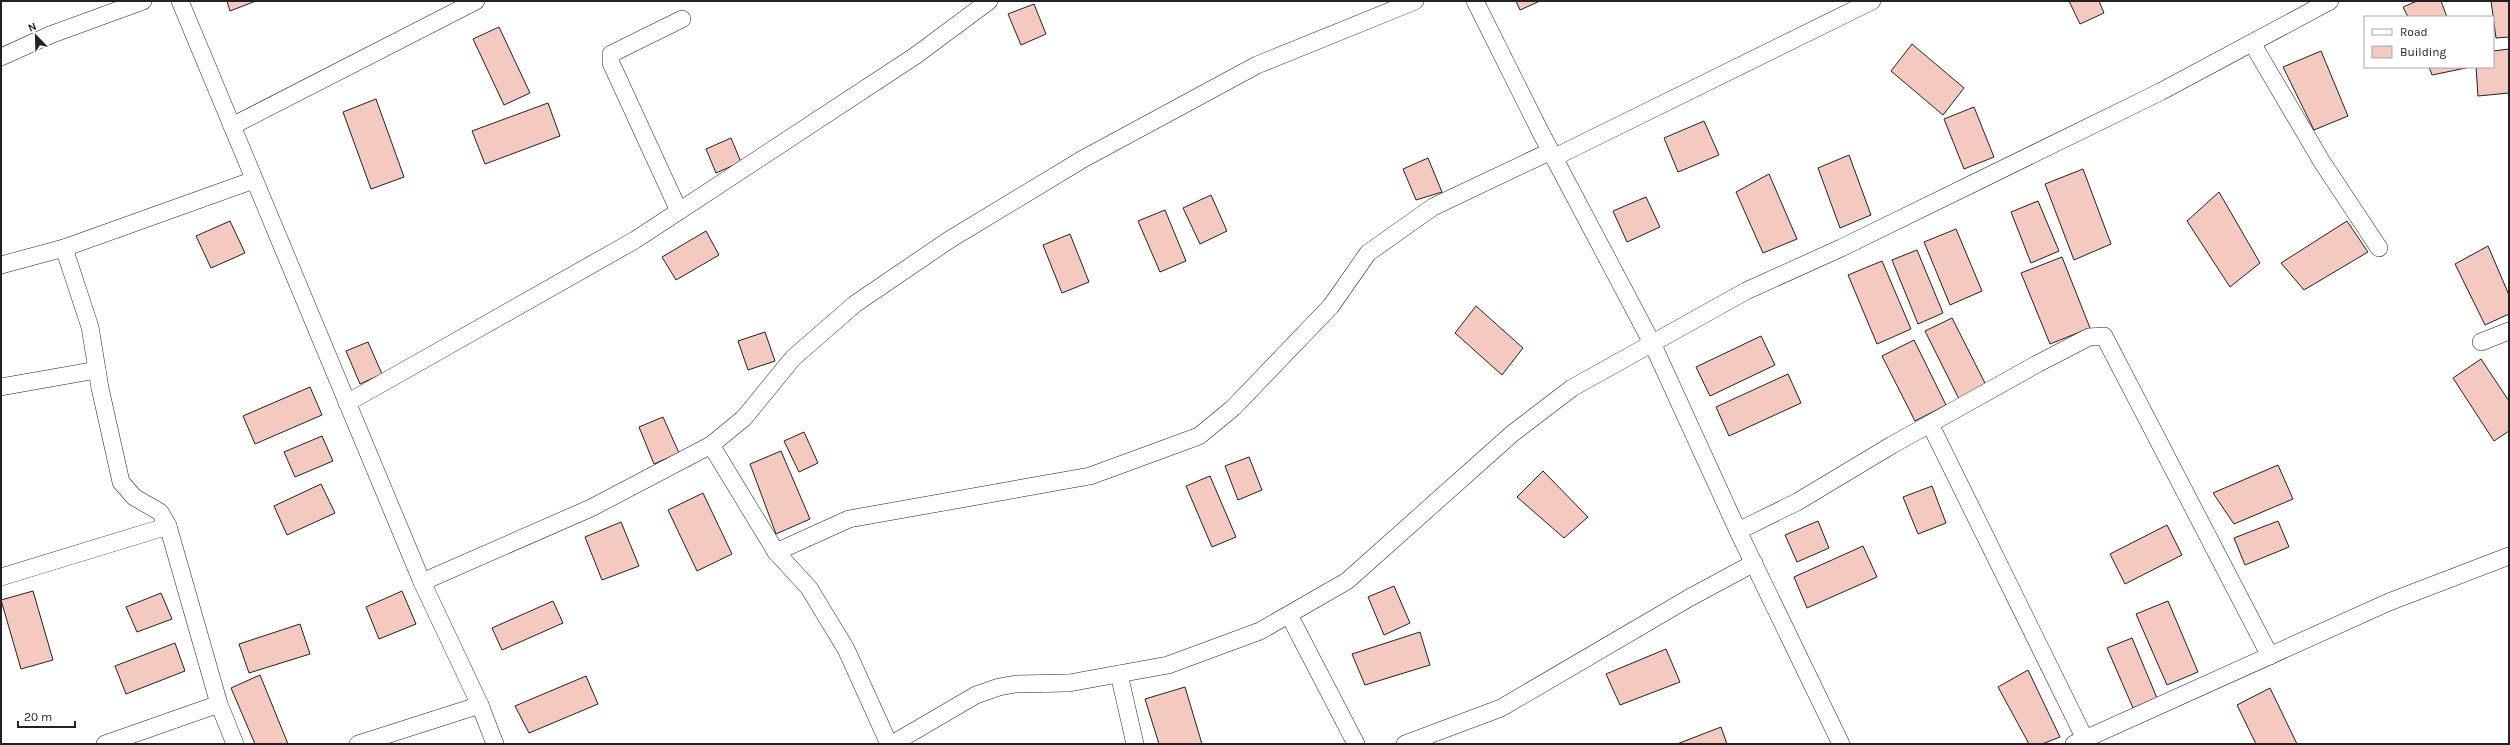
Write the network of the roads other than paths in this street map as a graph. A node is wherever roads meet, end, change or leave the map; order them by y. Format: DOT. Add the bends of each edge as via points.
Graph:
graph roads {
  1 [pos="143,1"];
  2 [pos="180,1"];
  3 [pos="476,1"];
  4 [pos="989,1"];
  5 [pos="1415,1"];
  6 [pos="1475,1"];
  7 [pos="1872,1"];
  8 [pos="2330,1"];
  9 [pos="682,19"];
  10 [pos="2252,43"];
  11 [pos="1,57"];
  12 [pos="232,126"];
  13 [pos="1553,154"];
  14 [pos="254,180"];
  15 [pos="679,211"];
  16 [pos="64,248"];
  17 [pos="2379,248"];
  18 [pos="1,265"];
  19 [pos="2509,332"];
  20 [pos="2481,342"];
  21 [pos="1653,345"];
  22 [pos="97,370"];
  23 [pos="1,387"];
  24 [pos="348,403"];
  25 [pos="1930,424"];
  26 [pos="711,445"];
  27 [pos="168,526"];
  28 [pos="1738,531"];
  29 [pos="776,552"];
  30 [pos="2509,556"];
  31 [pos="1754,564"];
  32 [pos="1,577"];
  33 [pos="422,582"];
  34 [pos="1289,615"];
  35 [pos="2270,656"];
  36 [pos="1119,674"];
  37 [pos="219,704"];
  38 [pos="480,706"];
  39 [pos="2080,742"];
  40 [pos="105,744"];
  41 [pos="235,744"];
  42 [pos="358,744"];
  43 [pos="495,744"];
  44 [pos="889,744"];
  45 [pos="892,744"];
  46 [pos="1135,744"];
  47 [pos="1356,744"];
  48 [pos="1405,744"];
  49 [pos="1841,744"];
  1 -- 11 [label="street" via="50,35"];
  2 -- 12 [label="street"];
  3 -- 12 [label="street"];
  4 -- 15 [label="street" via="915,56"];
  5 -- 26 [label="street" via="1258,65 1083,159 949,240 855,304 793,358 744,418"];
  6 -- 13 [label="street"];
  7 -- 13 [label="street" via="1784,46"];
  8 -- 10 [label="street"];
  9 -- 15 [label="street" via="611,54 611,63"];
  10 -- 17 [label="street" via="2322,162"];
  10 -- 21 [label="street" via="2139,102 1746,291"];
  12 -- 14 [label="street"];
  13 -- 21 [label="street"];
  13 -- 29 [label="street" via="1433,207 1368,253 1331,306 1233,408 1199,436 1090,476 849,519"];
  14 -- 16 [label="street"];
  14 -- 24 [label="street"];
  15 -- 24 [label="street" via="635,240"];
  16 -- 18 [label="street"];
  16 -- 22 [label="street" via="90,327"];
  19 -- 20 [label="street"];
  21 -- 28 [label="street"];
  21 -- 34 [label="street" via="1572,388 1513,433 1347,581"];
  22 -- 23 [label="street"];
  22 -- 27 [label="street" via="121,482 134,497 160,512"];
  24 -- 33 [label="street"];
  25 -- 28 [label="street" via="1797,502"];
  25 -- 35 [label="street" via="2089,337 2104,336"];
  25 -- 39 [label="street"];
  26 -- 29 [label="street"];
  26 -- 33 [label="street" via="591,508"];
  27 -- 32 [label="street"];
  27 -- 37 [label="street"];
  28 -- 31 [label="street"];
  29 -- 44 [label="street" via="809,588 846,648"];
  30 -- 35 [label="street" via="2389,602"];
  31 -- 48 [label="street" via="1689,598 1501,708"];
  31 -- 49 [label="street"];
  33 -- 38 [label="street"];
  34 -- 36 [label="street" via="1260,631 1168,665"];
  34 -- 47 [label="street"];
  35 -- 39 [label="street"];
  36 -- 45 [label="street" via="1069,683 1016,684 999,687 976,695"];
  36 -- 46 [label="street"];
  37 -- 40 [label="street"];
  37 -- 41 [label="street"];
  38 -- 42 [label="street"];
  38 -- 43 [label="street"];
}
